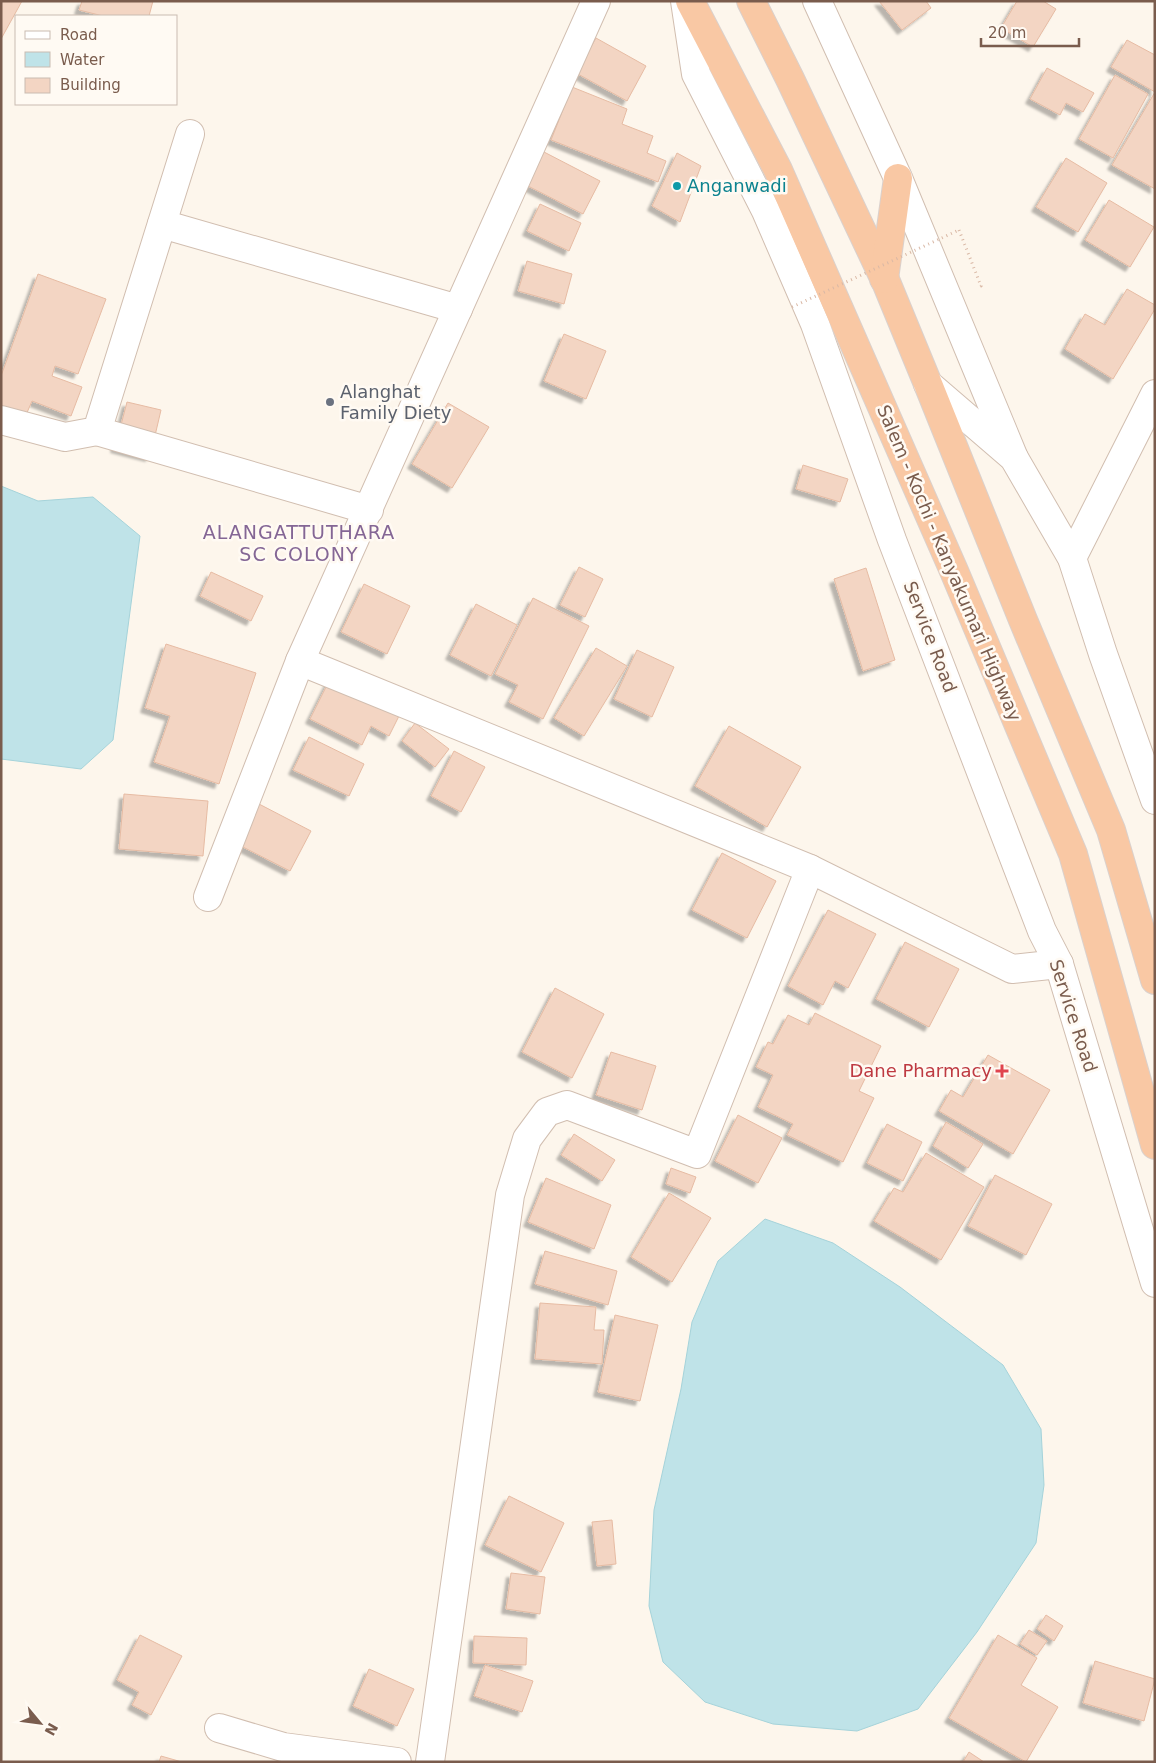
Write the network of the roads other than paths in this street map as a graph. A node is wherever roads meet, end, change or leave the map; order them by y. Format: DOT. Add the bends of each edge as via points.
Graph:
graph roads {
  1 [pos="596,1"];
  2 [pos="685,1"];
  3 [pos="690,1"];
  4 [pos="751,1"];
  5 [pos="817,1"];
  6 [pos="190,134"];
  7 [pos="898,178"];
  8 [pos="162,224"];
  9 [pos="884,279"];
  10 [pos="458,309"];
  11 [pos="928,384"];
  12 [pos="1155,394"];
  13 [pos="1,420"];
  14 [pos="97,431"];
  15 [pos="1014,458"];
  16 [pos="369,510"];
  17 [pos="1072,558"];
  18 [pos="300,661"];
  19 [pos="1155,800"];
  20 [pos="810,869"];
  21 [pos="208,897"];
  22 [pos="1058,964"];
  23 [pos="1155,980"];
  24 [pos="1155,1145"];
  25 [pos="1155,1283"];
  26 [pos="219,1728"];
  27 [pos="398,1762"];
  28 [pos="430,1762"];
  1 -- 10 [label="street"];
  2 -- 22 [label="street, Service Road" via="696,74 766,212 815,324 892,540 1042,931"];
  3 -- 24 [label="highway, Salem - Kochi - Kanyakumari Highway" via="778,170 954,571 1073,854"];
  4 -- 9 [label="highway"];
  5 -- 7 [label="street"];
  6 -- 8 [label="street"];
  7 -- 9 [label="highway"];
  7 -- 15 [label="street"];
  8 -- 10 [label="street"];
  8 -- 14 [label="street"];
  9 -- 11 [label="highway"];
  10 -- 16 [label="street"];
  11 -- 15 [label="street"];
  11 -- 23 [label="highway" via="1111,830"];
  12 -- 17 [label="street"];
  13 -- 14 [label="street" via="65,437"];
  14 -- 16 [label="street"];
  15 -- 17 [label="street"];
  16 -- 18 [label="street"];
  17 -- 19 [label="street"];
  18 -- 20 [label="street"];
  18 -- 21 [label="street"];
  20 -- 22 [label="street" via="1012,968"];
  20 -- 28 [label="street" via="696,1154 567,1106 547,1112 527,1139 510,1195"];
  22 -- 25 [label="street, Service Road"];
  26 -- 27 [label="street" via="283,1747"];
}
